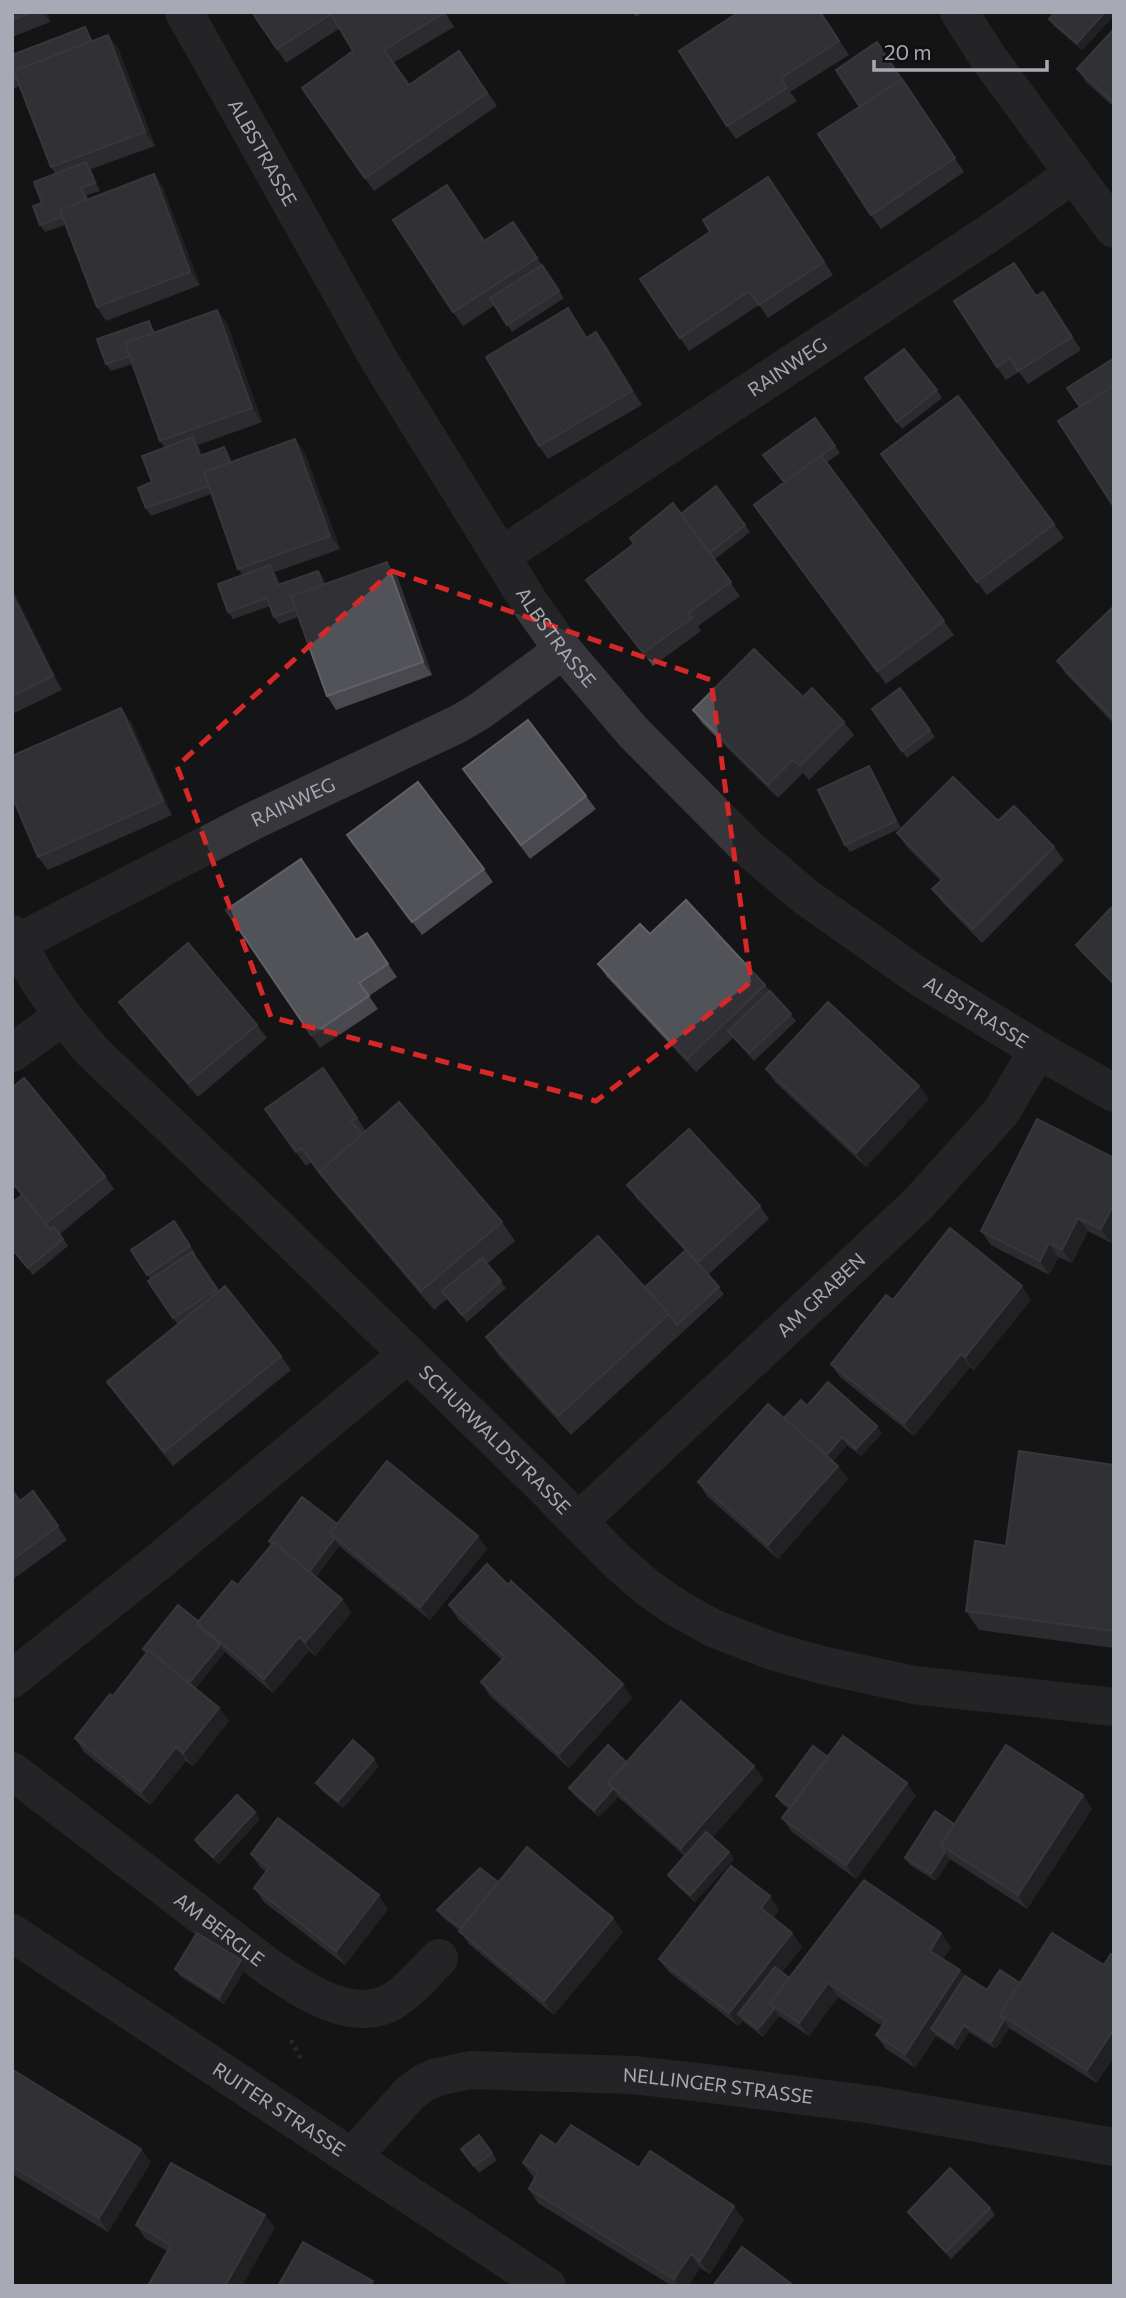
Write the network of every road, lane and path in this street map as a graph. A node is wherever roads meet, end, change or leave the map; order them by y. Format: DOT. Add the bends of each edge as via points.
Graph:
graph roads {
  1 [pos="184,12"];
  2 [pos="959,12"];
  3 [pos="1072,175"];
  4 [pos="1114,229"];
  5 [pos="501,556"];
  6 [pos="563,650"];
  7 [pos="15,939"];
  8 [pos="63,1016"];
  9 [pos="1038,1050"];
  10 [pos="12,1053"];
  11 [pos="1114,1093"];
  12 [pos="408,1354"];
  13 [pos="579,1521"];
  14 [pos="12,1679"];
  15 [pos="1114,1707"];
  16 [pos="12,1771"];
  17 [pos="12,1933"];
  18 [pos="439,1958"];
  19 [pos="1114,2147"];
  20 [pos="354,2156"];
  21 [pos="547,2286"];
  1 -- 5 [label="street, ALBSTRASSE" via="381,363"];
  2 -- 3 [label="street"];
  3 -- 4 [label="street"];
  3 -- 5 [label="street, RAINWEG"];
  5 -- 6 [label="street, ALBSTRASSE"];
  6 -- 7 [label="street, RAINWEG" via="458,724"];
  6 -- 9 [label="street, ALBSTRASSE" via="633,732 749,849 865,940"];
  7 -- 8 [label="street, SCHURWALDSTRASSE"];
  8 -- 10 [label="street"];
  8 -- 12 [label="street, SCHURWALDSTRASSE" via="93,1052"];
  9 -- 11 [label="street, ALBSTRASSE"];
  9 -- 13 [label="street, AM GRABEN" via="1001,1112 918,1204"];
  12 -- 13 [label="street, SCHURWALDSTRASSE"];
  12 -- 14 [label="street"];
  13 -- 15 [label="street, SCHURWALDSTRASSE" via="648,1588 677,1608 772,1651 914,1685"];
  16 -- 18 [label="street, AM BERGLE" via="270,1968 324,2001 359,2008 387,2004"];
  17 -- 20 [label="street, RUITER STRASSE"];
  19 -- 20 [label="street, NELLINGER STRASSE" via="887,2107 704,2082 471,2070 423,2083"];
  20 -- 21 [label="street, RUITER STRASSE"];
}
